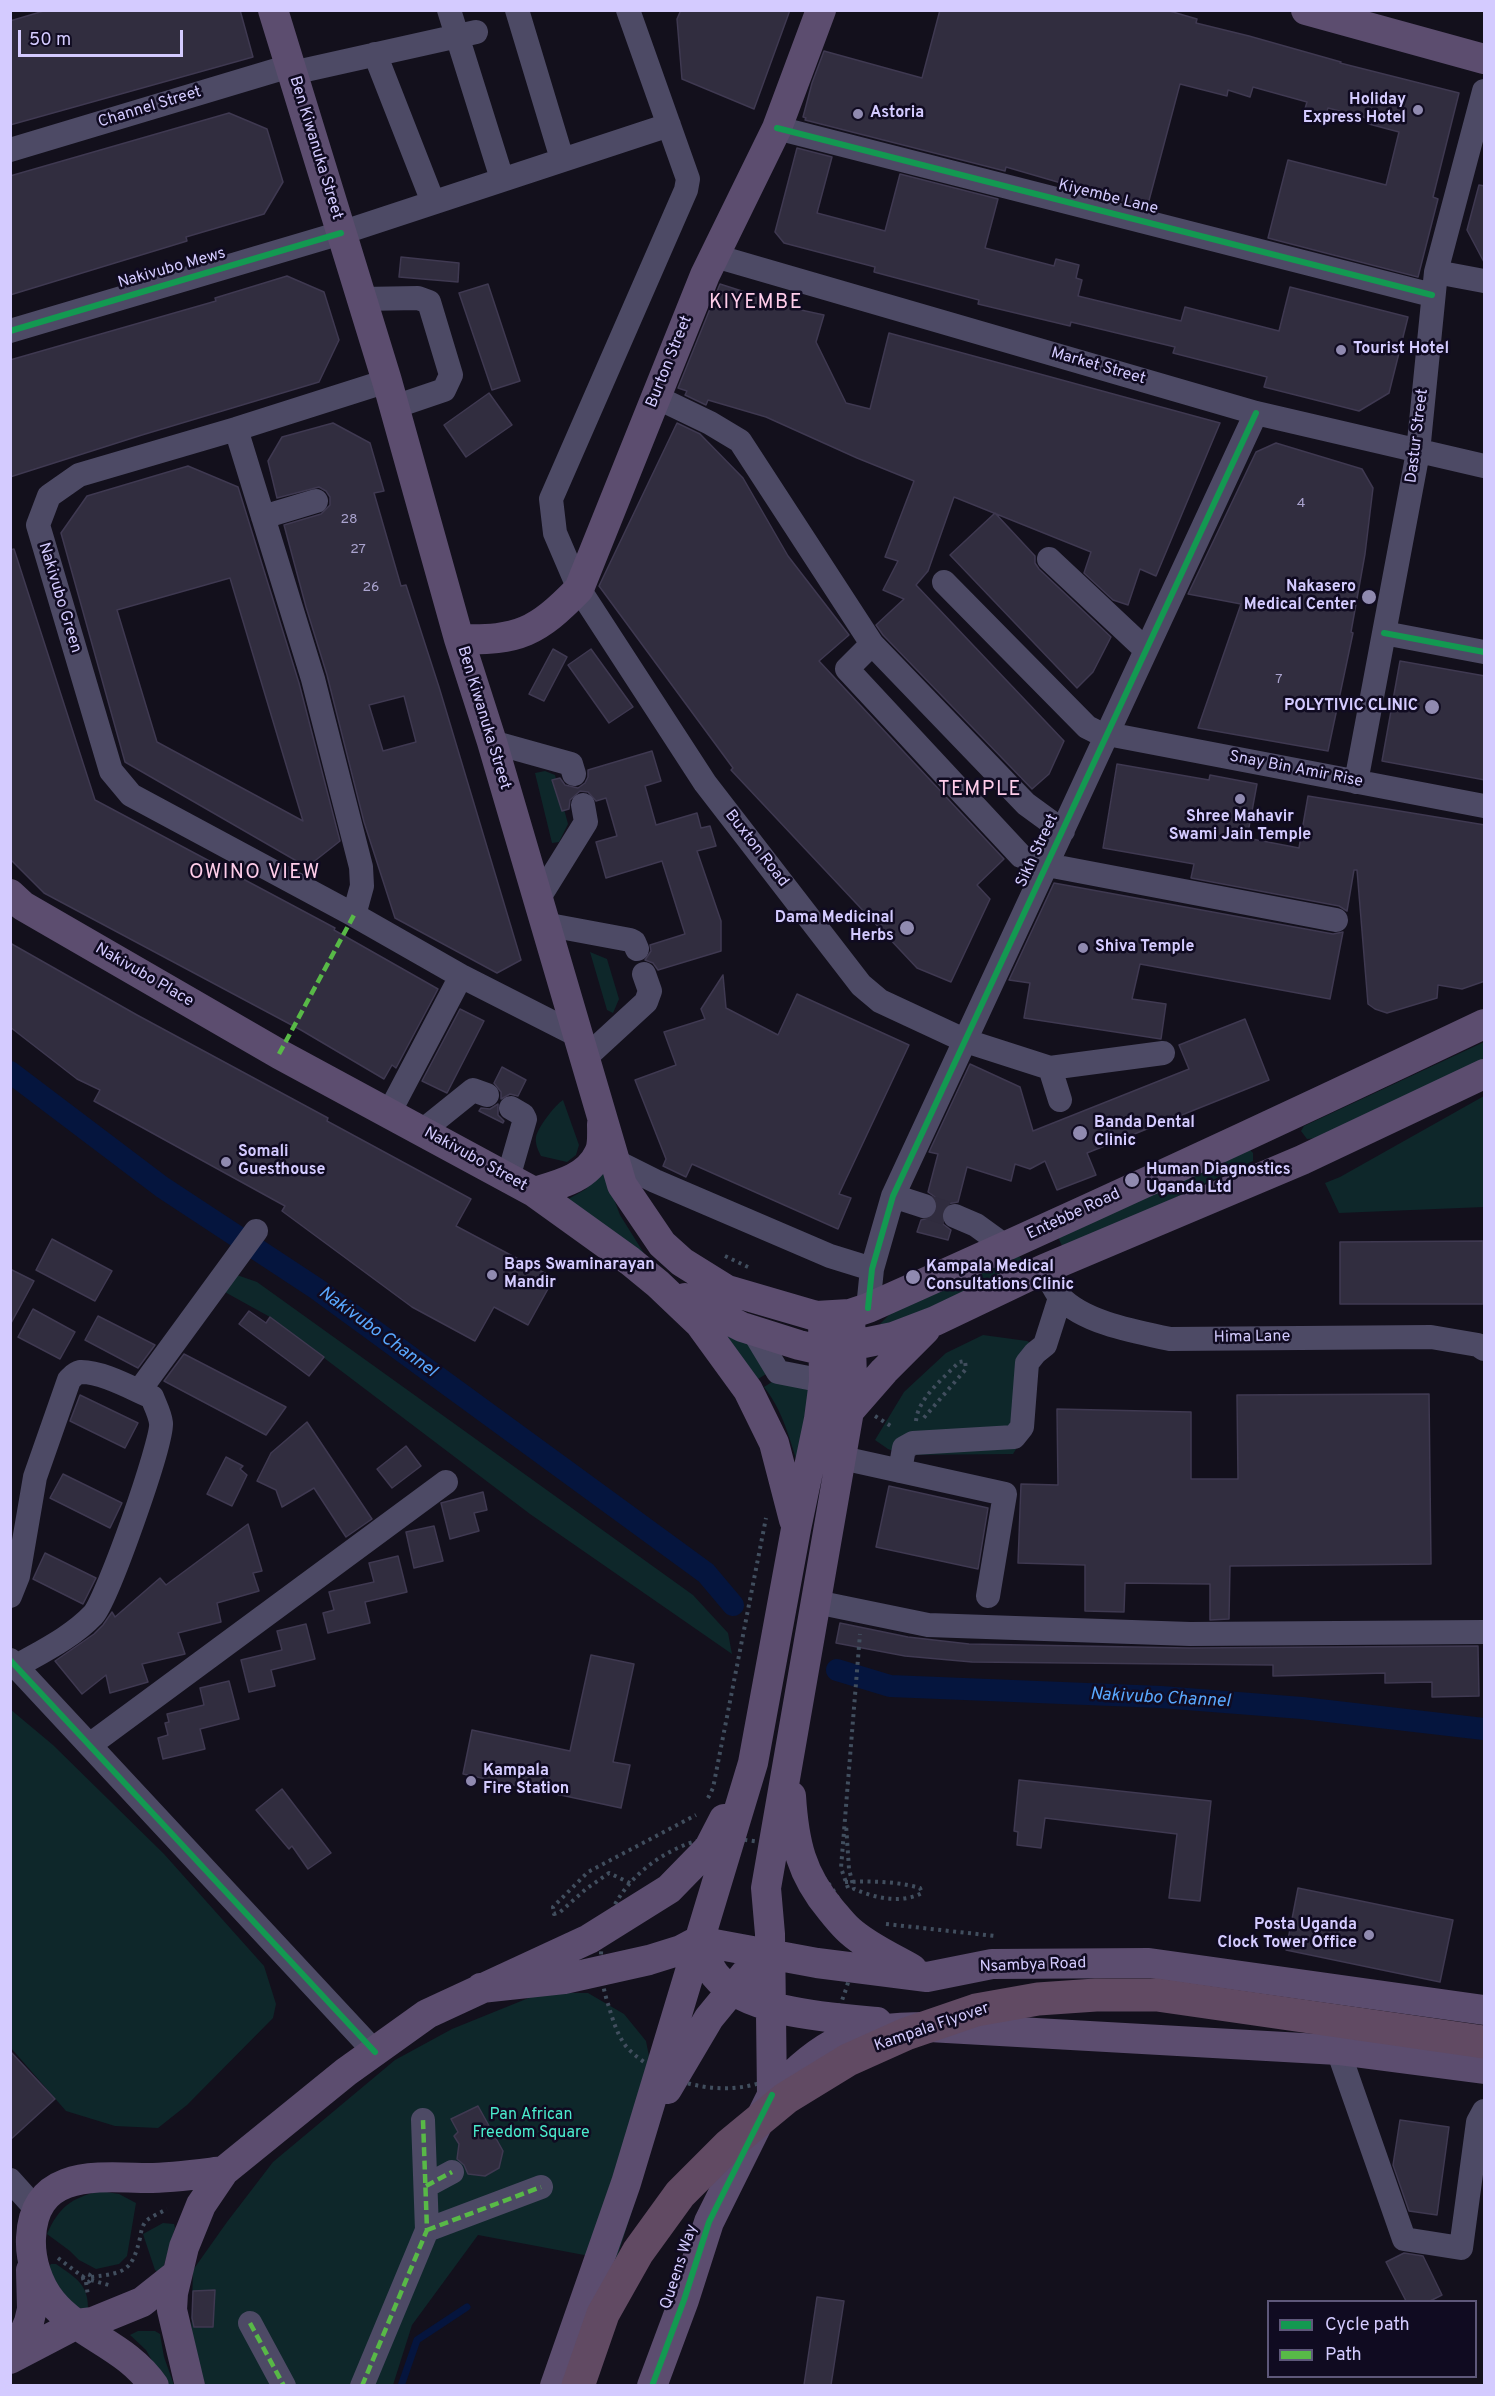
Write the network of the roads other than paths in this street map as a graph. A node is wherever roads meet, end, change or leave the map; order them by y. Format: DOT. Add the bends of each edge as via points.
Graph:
graph roads {
  1 [pos="273,10"];
  2 [pos="448,10"];
  3 [pos="517,10"];
  4 [pos="628,10"];
  5 [pos="821,10"];
  6 [pos="1306,10"];
  7 [pos="465,34"];
  8 [pos="375,54"];
  9 [pos="1485,59"];
  10 [pos="291,69"];
  11 [pos="1485,92"];
  12 [pos="669,125"];
  13 [pos="777,128"];
  14 [pos="10,150"];
  15 [pos="562,159"];
  16 [pos="501,180"];
  17 [pos="433,202"];
  18 [pos="341,233"];
  19 [pos="715,256"];
  20 [pos="1485,281"];
  21 [pos="1434,283"];
  22 [pos="362,299"];
  23 [pos="10,331"];
  24 [pos="391,394"];
  25 [pos="656,397"];
  26 [pos="1256,412"];
  27 [pos="236,429"];
  28 [pos="1418,452"];
  29 [pos="1485,466"];
  30 [pos="316,501"];
  31 [pos="263,517"];
  32 [pos="1049,559"];
  33 [pos="944,582"];
  34 [pos="579,589"];
  35 [pos="1384,633"];
  36 [pos="459,639"];
  37 [pos="872,644"];
  38 [pos="1146,650"];
  39 [pos="1485,652"];
  40 [pos="1107,735"];
  41 [pos="492,742"];
  42 [pos="574,774"];
  43 [pos="1356,782"];
  44 [pos="583,805"];
  45 [pos="1485,806"];
  46 [pos="1062,831"];
  47 [pos="1047,865"];
  48 [pos="10,894"];
  49 [pos="541,913"];
  50 [pos="354,915"];
  51 [pos="1336,920"];
  52 [pos="637,949"];
  53 [pos="644,974"];
  54 [pos="461,976"];
  55 [pos="1485,1024"];
  56 [pos="966,1041"];
  57 [pos="580,1047"];
  58 [pos="1163,1053"];
  59 [pos="279,1054"];
  60 [pos="1050,1068"];
  61 [pos="1485,1074"];
  62 [pos="488,1095"];
  63 [pos="1060,1100"];
  64 [pos="511,1108"];
  65 [pos="389,1113"];
  66 [pos="602,1119"];
  67 [pos="1276,1122"];
  68 [pos="422,1131"];
  69 [pos="1302,1160"];
  70 [pos="615,1161"];
  71 [pos="521,1185"];
  72 [pos="893,1196"];
  73 [pos="924,1206"];
  74 [pos="955,1216"];
  75 [pos="256,1231"];
  76 [pos="1005,1246"];
  77 [pos="872,1269"];
  78 [pos="1044,1269"];
  79 [pos="658,1284"];
  80 [pos="1060,1298"];
  81 [pos="847,1313"];
  82 [pos="935,1321"];
  83 [pos="753,1329"];
  84 [pos="838,1349"];
  85 [pos="1485,1349"];
  86 [pos="778,1372"];
  87 [pos="824,1382"];
  88 [pos="748,1390"];
  89 [pos="139,1391"];
  90 [pos="849,1411"];
  91 [pos="842,1458"];
  92 [pos="900,1471"];
  93 [pos="446,1482"];
  94 [pos="796,1529"];
  95 [pos="10,1596"];
  96 [pos="988,1596"];
  97 [pos="816,1602"];
  98 [pos="1485,1632"];
  99 [pos="14,1663"];
  100 [pos="91,1744"];
  101 [pos="789,1752"];
  102 [pos="753,1763"];
  103 [pos="698,1941"];
  104 [pos="769,1954"];
  105 [pos="927,1977"];
  106 [pos="481,1988"];
  107 [pos="732,1988"];
  108 [pos="770,2005"];
  109 [pos="1485,2010"];
  110 [pos="922,2027"];
  111 [pos="1485,2042"];
  112 [pos="1338,2050"];
  113 [pos="375,2052"];
  114 [pos="1485,2069"];
  115 [pos="772,2095"];
  116 [pos="1485,2111"];
  117 [pos="423,2120"];
  118 [pos="639,2140"];
  119 [pos="224,2171"];
  120 [pos="452,2172"];
  121 [pos="10,2180"];
  122 [pos="426,2186"];
  123 [pos="541,2187"];
  124 [pos="38,2210"];
  125 [pos="428,2230"];
  126 [pos="31,2253"];
  127 [pos="176,2275"];
  128 [pos="250,2323"];
  129 [pos="77,2324"];
  130 [pos="12,2358"];
  131 [pos="154,2385"];
  132 [pos="190,2385"];
  133 [pos="284,2385"];
  134 [pos="362,2385"];
  135 [pos="555,2385"];
  136 [pos="578,2385"];
  137 [pos="652,2385"];
  1 -- 10 [label="main road, Ben Kiwanuka Street"];
  2 -- 7 [label="street"];
  3 -- 15 [label="street"];
  4 -- 12 [label="street, Buxton Road"];
  5 -- 13 [label="main road, Burton Street"];
  6 -- 9 [label="main road"];
  7 -- 8 [label="street, Channel Street"];
  7 -- 16 [label="street"];
  8 -- 10 [label="street, Channel Street"];
  8 -- 17 [label="street"];
  10 -- 14 [label="street, Channel Street"];
  10 -- 18 [label="main road, Ben Kiwanuka Street"];
  11 -- 21 [label="street, Dastur Street"];
  12 -- 15 [label="street, Nakivubo Mews"];
  12 -- 34 [label="street, Buxton Road" via="688,179 686,190 551,499 555,533"];
  13 -- 19 [label="main road, Burton Street"];
  13 -- 21 [label="street, Kiyembe Lane"];
  15 -- 16 [label="street, Nakivubo Mews"];
  16 -- 17 [label="street, Nakivubo Mews"];
  17 -- 18 [label="street, Nakivubo Mews"];
  18 -- 22 [label="main road, Ben Kiwanuka Street"];
  18 -- 23 [label="street, Nakivubo Mews"];
  19 -- 25 [label="main road, Burton Street"];
  19 -- 26 [label="street, Market Street"];
  20 -- 21 [label="street, Kiyembe Lane"];
  21 -- 28 [label="street, Dastur Street"];
  22 -- 24 [label="main road, Ben Kiwanuka Street"];
  22 -- 24 [label="street, Nakivubo Green" via="418,298 429,302 433,312 451,375 444,390"];
  24 -- 27 [label="street, Nakivubo Green"];
  24 -- 36 [label="main road, Ben Kiwanuka Street"];
  25 -- 34 [label="main road, Burton Street"];
  25 -- 37 [label="street" via="740,441"];
  26 -- 28 [label="street, Market Street"];
  26 -- 38 [label="street, Sikh Street"];
  27 -- 31 [label="street"];
  27 -- 50 [label="street, Nakivubo Green" via="79,475 50,496 38,525 111,771 119,782 131,795"];
  28 -- 29 [label="street, Market Street"];
  28 -- 35 [label="street, Dastur Street"];
  30 -- 31 [label="street"];
  31 -- 50 [label="street" via="313,679 362,867 363,886"];
  32 -- 38 [label="street"];
  33 -- 40 [label="street, Snay Bin Amir Rise" via="1087,727"];
  34 -- 36 [label="main road, Burton Street" via="532,630 491,640"];
  34 -- 56 [label="street, Buxton Road" via="705,783 861,985 880,1001"];
  35 -- 39 [label="street"];
  35 -- 43 [label="street, Dastur Street"];
  36 -- 41 [label="main road, Ben Kiwanuka Street"];
  37 -- 46 [label="street" via="1026,804"];
  37 -- 47 [label="street" via="847,669 1021,856"];
  38 -- 40 [label="street, Sikh Street"];
  40 -- 43 [label="street, Snay Bin Amir Rise"];
  40 -- 46 [label="street, Sikh Street"];
  41 -- 42 [label="street" via="571,764"];
  41 -- 49 [label="main road, Ben Kiwanuka Street"];
  43 -- 45 [label="street, Snay Bin Amir Rise"];
  44 -- 49 [label="street" via="586,822"];
  46 -- 47 [label="street, Sikh Street"];
  47 -- 51 [label="street"];
  47 -- 56 [label="street, Sikh Street"];
  48 -- 59 [label="main road, Nakivubo Place" via="23,906"];
  49 -- 52 [label="street" via="630,940"];
  49 -- 57 [label="main road, Ben Kiwanuka Street"];
  50 -- 54 [label="street, Nakivubo Green"];
  53 -- 57 [label="street" via="650,991 646,1002"];
  54 -- 57 [label="street, Nakivubo Green"];
  54 -- 65 [label="street"];
  55 -- 67 [label="main road, Entebbe Road"];
  56 -- 60 [label="street, Buxton Road"];
  56 -- 72 [label="street, Sikh Street"];
  57 -- 66 [label="main road, Ben Kiwanuka Street"];
  58 -- 60 [label="street, Buxton Road"];
  59 -- 65 [label="main road, Nakivubo Street"];
  60 -- 63 [label="street"];
  61 -- 69 [label="main road"];
  62 -- 68 [label="street" via="473,1090"];
  64 -- 71 [label="street" via="525,1119"];
  65 -- 68 [label="main road, Nakivubo Street"];
  66 -- 70 [label="main road, Ben Kiwanuka Street"];
  66 -- 71 [label="main road" via="600,1152 589,1167 560,1184"];
  67 -- 69 [label="main road"];
  67 -- 76 [label="main road, Entebbe Road"];
  68 -- 71 [label="main road, Nakivubo Street"];
  69 -- 78 [label="main road"];
  70 -- 77 [label="street" via="830,1256"];
  70 -- 81 [label="main road, Ben Kiwanuka Street" via="622,1185 662,1244 682,1262 727,1290 771,1304"];
  71 -- 79 [label="main road, Nakivubo Street"];
  72 -- 73 [label="street"];
  72 -- 77 [label="street, Sikh Street"];
  74 -- 76 [label="street"];
  75 -- 89 [label="street"];
  76 -- 81 [label="main road, Entebbe Road"];
  77 -- 81 [label="street, Sikh Street"];
  78 -- 80 [label="street, Hima Lane"];
  78 -- 82 [label="main road"];
  79 -- 83 [label="main road" via="719,1317"];
  79 -- 88 [label="main road" via="700,1324"];
  80 -- 85 [label="street, Hima Lane" via="1085,1315 1170,1339 1431,1337"];
  80 -- 92 [label="street" via="1046,1345 1027,1363 1022,1427 1014,1437 914,1436 904,1448"];
  81 -- 84 [label="main road"];
  82 -- 84 [label="main road" via="913,1331"];
  82 -- 90 [label="main road"];
  83 -- 84 [label="main road" via="799,1345"];
  83 -- 86 [label="street"];
  84 -- 87 [label="main road"];
  84 -- 90 [label="main road"];
  86 -- 87 [label="street"];
  86 -- 88 [label="street"];
  87 -- 94 [label="main road"];
  88 -- 94 [label="main road" via="774,1443"];
  89 -- 95 [label="street" via="80,1372 69,1380 35,1477 18,1576"];
  89 -- 99 [label="street" via="152,1397 161,1424 145,1485 108,1588 94,1614 78,1627"];
  90 -- 91 [label="main road"];
  91 -- 92 [label="street"];
  91 -- 97 [label="main road"];
  92 -- 96 [label="street" via="1005,1494"];
  93 -- 100 [label="street"];
  94 -- 102 [label="main road"];
  97 -- 98 [label="street" via="928,1625 1178,1634"];
  97 -- 101 [label="main road"];
  99 -- 100 [label="street"];
  100 -- 113 [label="street"];
  101 -- 104 [label="main road, Queens Way" via="766,1888"];
  101 -- 105 [label="main road" via="796,1841 806,1874 848,1930"];
  102 -- 103 [label="main road"];
  102 -- 106 [label="main road" via="709,1848 669,1889 590,1939"];
  103 -- 104 [label="main road, Nsambya Road"];
  103 -- 106 [label="main road" via="649,1960 564,1979"];
  103 -- 107 [label="main road" via="715,1975"];
  103 -- 118 [label="main road"];
  104 -- 105 [label="main road, Nsambya Road"];
  104 -- 107 [label="main road"];
  104 -- 108 [label="main road, Queens Way"];
  105 -- 109 [label="main road, Nsambya Road" via="992,1964 1149,1963"];
  106 -- 113 [label="main road" via="427,2014"];
  107 -- 108 [label="main road" via="744,1997"];
  107 -- 118 [label="main road" via="689,2049"];
  108 -- 110 [label="main road" via="805,2015"];
  108 -- 115 [label="main road, Queens Way"];
  110 -- 112 [label="main road"];
  110 -- 115 [label="main road" via="888,2027 840,2039 800,2066"];
  111 -- 136 [label="highway, Kampala Flyover" via="1157,1995 1038,1999 976,2010 906,2034 848,2060 786,2098 729,2145 680,2194 638,2252 603,2314"];
  112 -- 114 [label="main road"];
  112 -- 116 [label="street" via="1404,2239 1461,2248 1478,2122"];
  113 -- 119 [label="main road"];
  115 -- 137 [label="main road, Queens Way" via="709,2222"];
  117 -- 122 [label="street"];
  118 -- 135 [label="main road"];
  119 -- 124 [label="main road" via="70,2181 52,2190"];
  119 -- 127 [label="main road" via="201,2205"];
  120 -- 122 [label="street"];
  121 -- 124 [label="street"];
  122 -- 125 [label="street"];
  123 -- 125 [label="street"];
  124 -- 126 [label="main road" via="32,2225"];
  125 -- 134 [label="street"];
  126 -- 129 [label="main road" via="42,2288 52,2303"];
  126 -- 130 [label="main road" via="32,2309"];
  127 -- 129 [label="main road" via="142,2302 93,2322"];
  127 -- 132 [label="main road" via="172,2310"];
  128 -- 133 [label="street"];
  129 -- 130 [label="main road"];
  129 -- 131 [label="main road" via="121,2352"];
}
